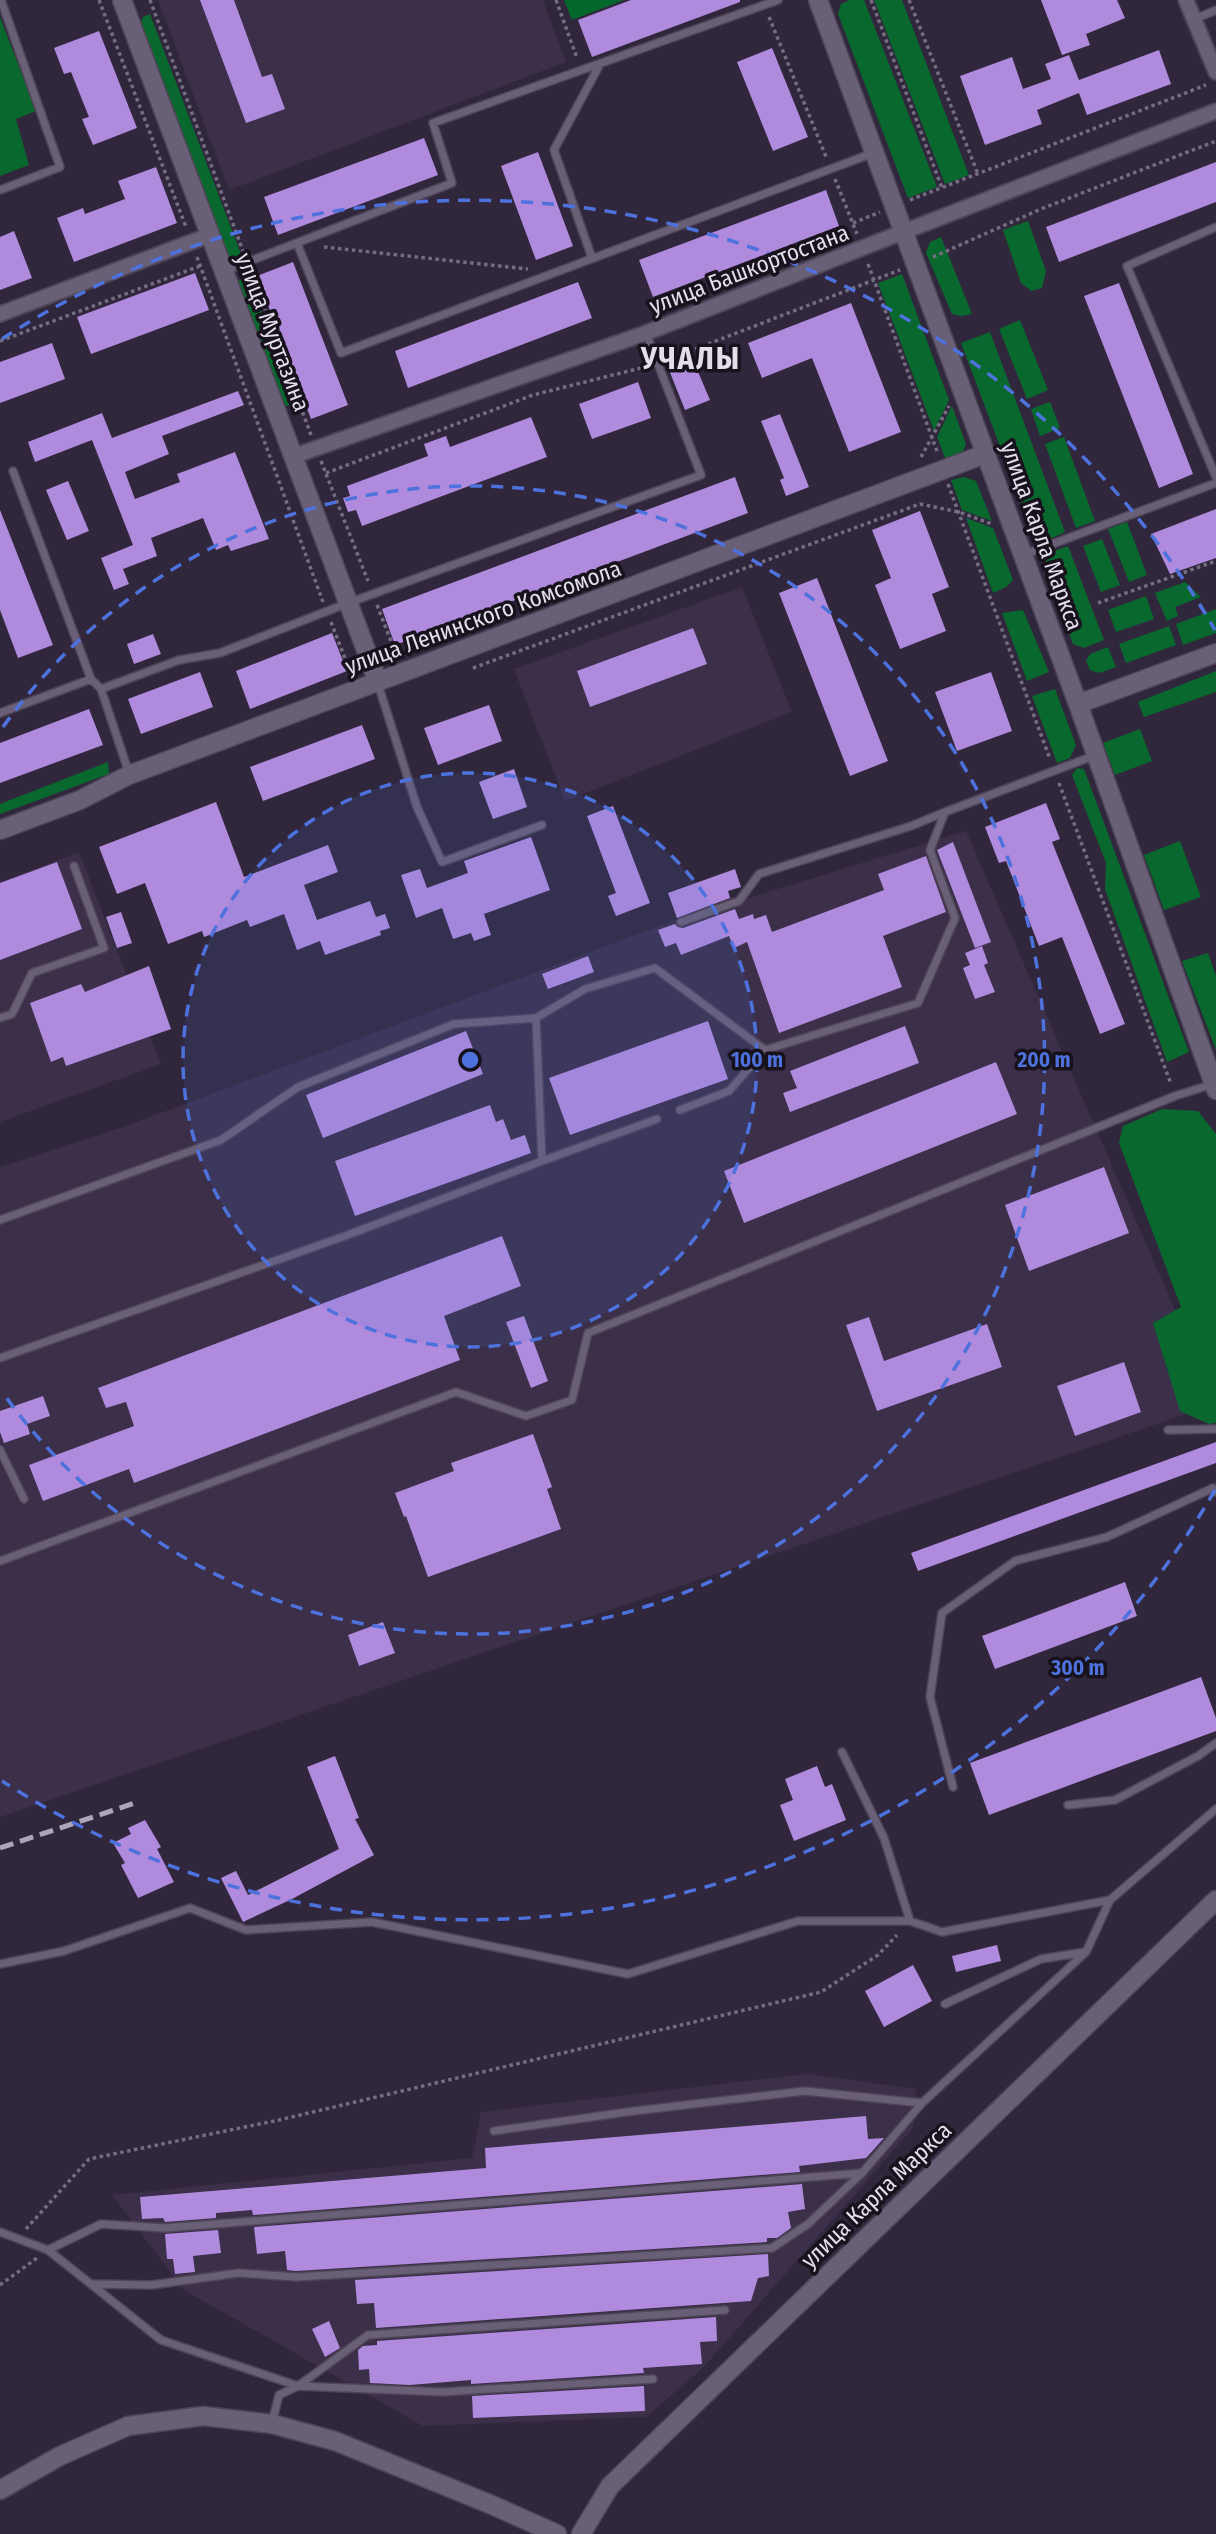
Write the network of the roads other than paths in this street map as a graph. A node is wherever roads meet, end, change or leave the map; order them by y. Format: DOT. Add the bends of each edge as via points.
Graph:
graph roads {
  1 [pos="1,0"];
  2 [pos="122,0"];
  3 [pos="778,0"];
  4 [pos="1186,0"];
  5 [pos="824,2"];
  6 [pos="1216,10"];
  7 [pos="1194,20"];
  8 [pos="601,63"];
  9 [pos="1216,72"];
  10 [pos="1216,111"];
  11 [pos="874,153"];
  12 [pos="0,190"];
  13 [pos="1216,227"];
  14 [pos="902,232"];
  15 [pos="210,236"];
  16 [pos="299,242"];
  17 [pos="592,258"];
  18 [pos="224,271"];
  19 [pos="0,314"];
  20 [pos="646,333"];
  21 [pos="985,454"];
  22 [pos="294,456"];
  23 [pos="13,471"];
  24 [pos="1216,477"];
  25 [pos="1216,483"];
  26 [pos="1023,555"];
  27 [pos="348,603"];
  28 [pos="1216,653"];
  29 [pos="91,679"];
  30 [pos="378,682"];
  31 [pos="102,689"];
  32 [pos="1079,704"];
  33 [pos="0,713"];
  34 [pos="1096,755"];
  35 [pos="129,775"];
  36 [pos="945,812"];
  37 [pos="542,825"];
  38 [pos="0,830"];
  39 [pos="74,866"];
  40 [pos="681,922"];
  41 [pos="0,1018"];
  42 [pos="536,1018"];
  43 [pos="765,1049"];
  44 [pos="1215,1087"];
  45 [pos="680,1110"];
  46 [pos="657,1119"];
  47 [pos="542,1161"];
  48 [pos="0,1220"];
  49 [pos="0,1358"];
  50 [pos="1216,1429"];
  51 [pos="1168,1430"];
  52 [pos="0,1450"];
  53 [pos="1216,1492"];
  54 [pos="24,1499"];
  55 [pos="0,1561"];
  56 [pos="1216,1743"];
  57 [pos="842,1752"];
  58 [pos="953,1787"];
  59 [pos="1068,1805"];
  60 [pos="1216,1809"];
  61 [pos="1110,1900"];
  62 [pos="1216,1900"];
  63 [pos="910,1921"];
  64 [pos="1086,1952"];
  65 [pos="0,1964"];
  66 [pos="945,2004"];
  67 [pos="922,2104"];
  68 [pos="494,2131"];
  69 [pos="862,2173"];
  70 [pos="0,2231"];
  71 [pos="48,2250"];
  72 [pos="92,2284"];
  73 [pos="725,2310"];
  74 [pos="653,2379"];
  75 [pos="298,2386"];
  76 [pos="272,2424"];
  77 [pos="0,2490"];
  78 [pos="556,2534"];
  79 [pos="582,2534"];
  1 -- 12 [label="lane" via="60,167"];
  2 -- 15 [label="main road, улица Муртазина"];
  3 -- 8 [label="lane"];
  4 -- 7 [label="street"];
  5 -- 11 [label="main road, улица Карла Маркса"];
  6 -- 7 [label="lane"];
  7 -- 9 [label="street"];
  8 -- 16 [label="lane" via="433,122 452,183"];
  8 -- 17 [label="lane" via="554,150"];
  10 -- 14 [label="street, улица Башкортостана"];
  11 -- 14 [label="main road, улица Карла Маркса"];
  11 -- 17 [label="lane"];
  13 -- 24 [label="lane" via="1127,266"];
  14 -- 20 [label="street, улица Башкортостана"];
  14 -- 21 [label="main road, улица Карла Маркса"];
  15 -- 18 [label="main road, улица Муртазина"];
  15 -- 19 [label="street"];
  16 -- 17 [label="lane" via="341,353"];
  16 -- 18 [label="lane"];
  18 -- 22 [label="main road, улица Муртазина"];
  20 -- 22 [label="street, улица Башкортостана"];
  20 -- 27 [label="lane" via="701,475"];
  21 -- 26 [label="main road, улица Карла Маркса"];
  21 -- 30 [label="main road, улица Ленинского Комсомола"];
  22 -- 27 [label="main road, улица Муртазина"];
  23 -- 29 [label="lane"];
  25 -- 26 [label="lane"];
  26 -- 32 [label="main road, улица Карла Маркса"];
  27 -- 30 [label="main road, улица Муртазина"];
  27 -- 31 [label="lane" via="220,653 179,660"];
  28 -- 32 [label="main road"];
  29 -- 31 [label="lane"];
  29 -- 33 [label="lane"];
  30 -- 35 [label="main road, улица Ленинского Комсомола"];
  30 -- 37 [label="lane" via="417,807 442,862"];
  31 -- 35 [label="lane"];
  32 -- 34 [label="main road, улица Карла Маркса"];
  34 -- 36 [label="lane"];
  34 -- 44 [label="main road, улица Карла Маркса"];
  35 -- 38 [label="main road, улица Ленинского Комсомола" via="80,800"];
  36 -- 40 [label="lane" via="759,874 739,901"];
  36 -- 43 [label="lane" via="930,850 955,918 918,1003"];
  39 -- 41 [label="lane" via="104,948 32,974 12,1014"];
  42 -- 43 [label="lane" via="585,989 655,968"];
  42 -- 47 [label="lane"];
  42 -- 48 [label="lane" via="454,1024 298,1087 221,1140"];
  43 -- 45 [label="lane" via="729,1091"];
  44 -- 55 [label="lane" via="1175,1096 588,1333 572,1400 526,1416 456,1392"];
  46 -- 47 [label="lane"];
  47 -- 49 [label="lane"];
  50 -- 51 [label="lane"];
  52 -- 54 [label="lane"];
  53 -- 58 [label="lane" via="1213,1488 1107,1537 1015,1562 942,1613 930,1697"];
  56 -- 59 [label="lane" via="1115,1800"];
  57 -- 63 [label="lane" via="884,1838"];
  60 -- 61 [label="lane"];
  61 -- 63 [label="lane" via="942,1932"];
  61 -- 64 [label="lane"];
  62 -- 79 [label="main road, улица Карла Маркса" via="610,2486"];
  63 -- 65 [label="lane" via="798,1921 628,1974 372,1922 246,1930 190,1908 64,1951"];
  64 -- 66 [label="lane" via="1041,1959"];
  64 -- 67 [label="lane"];
  67 -- 68 [label="lane" via="805,2091"];
  67 -- 69 [label="lane"];
  69 -- 71 [label="lane" via="165,2228 102,2224"];
  69 -- 72 [label="lane" via="808,2224 772,2248 296,2277 238,2273 152,2285"];
  70 -- 71 [label="lane"];
  71 -- 72 [label="lane"];
  72 -- 75 [label="lane" via="161,2340"];
  73 -- 75 [label="lane" via="368,2334"];
  74 -- 75 [label="lane" via="442,2392"];
  75 -- 76 [label="lane" via="279,2395"];
  76 -- 77 [label="main road" via="203,2416 128,2426 60,2456"];
  76 -- 78 [label="main road" via="335,2441"];
}
